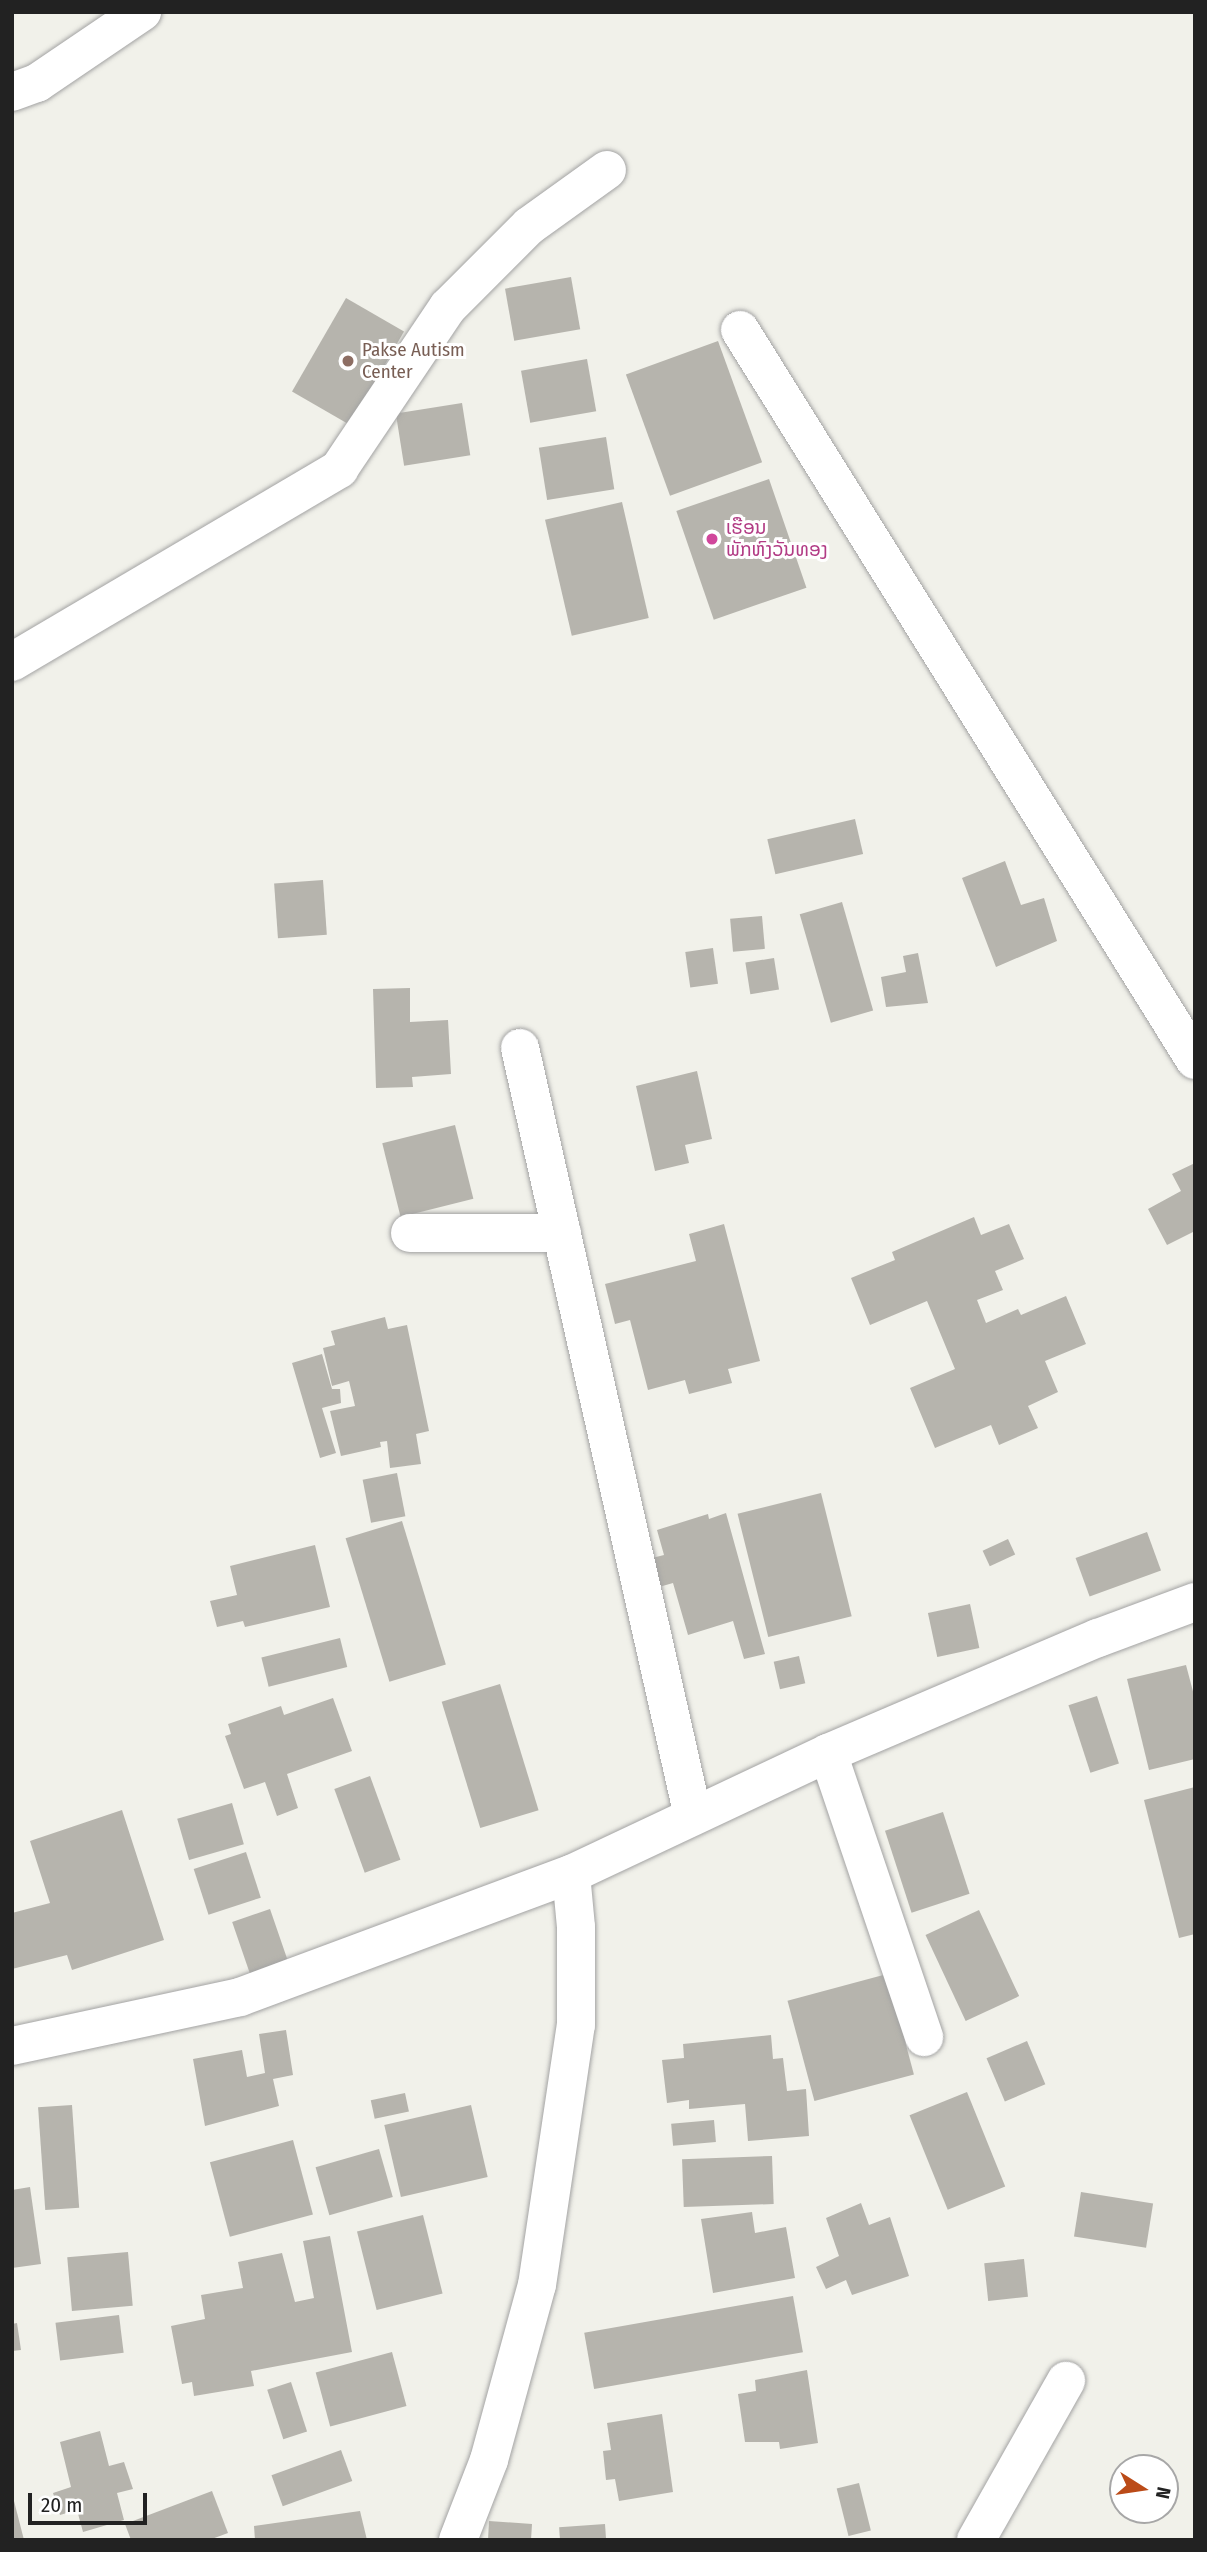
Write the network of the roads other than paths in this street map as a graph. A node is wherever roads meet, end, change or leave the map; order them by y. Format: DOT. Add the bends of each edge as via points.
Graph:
graph roads {
  1 [pos="142,12"];
  2 [pos="12,92"];
  3 [pos="607,170"];
  4 [pos="740,330"];
  5 [pos="12,663"];
  6 [pos="520,1048"];
  7 [pos="1195,1060"];
  8 [pos="410,1233"];
  9 [pos="562,1233"];
  10 [pos="1195,1602"];
  11 [pos="828,1753"];
  12 [pos="693,1816"];
  13 [pos="571,1874"];
  14 [pos="924,2037"];
  15 [pos="12,2046"];
  16 [pos="1066,2381"];
  17 [pos="458,2540"];
  18 [pos="976,2540"];
  1 -- 2 [label="street" via="37,83"];
  3 -- 5 [label="street" via="529,226 448,307 339,469"];
  4 -- 7 [label="street"];
  6 -- 9 [label="street"];
  8 -- 9 [label="street"];
  9 -- 12 [label="street"];
  10 -- 11 [label="street" via="1098,1638"];
  11 -- 12 [label="street"];
  11 -- 14 [label="street"];
  12 -- 13 [label="street"];
  13 -- 15 [label="street" via="240,1997"];
  13 -- 17 [label="street" via="576,2025 537,2285 489,2459"];
  16 -- 18 [label="street"];
}
